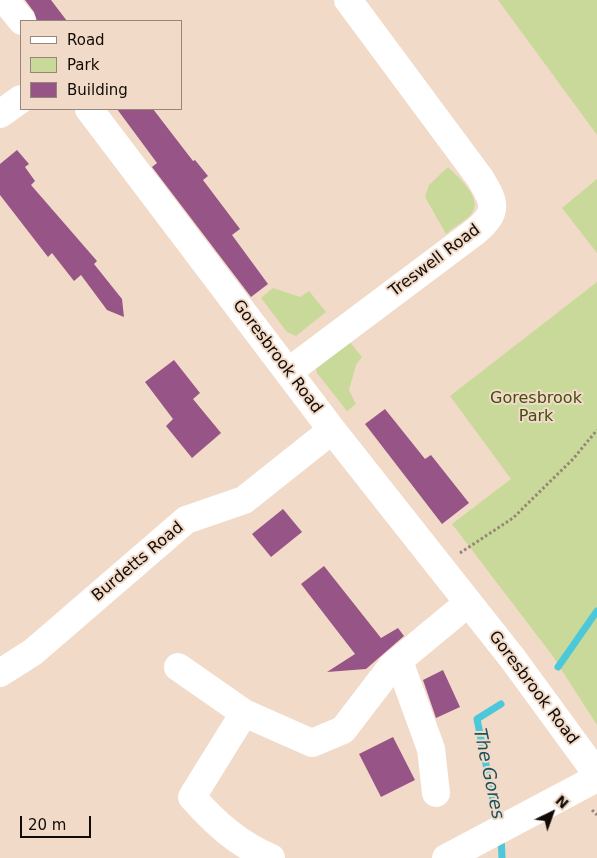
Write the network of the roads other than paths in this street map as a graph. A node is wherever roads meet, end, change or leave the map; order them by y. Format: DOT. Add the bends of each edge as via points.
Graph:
graph roads {
  1 [pos="5,0"];
  2 [pos="348,0"];
  3 [pos="21,20"];
  4 [pos="20,99"];
  5 [pos="89,110"];
  6 [pos="0,114"];
  7 [pos="288,372"];
  8 [pos="332,430"];
  9 [pos="468,603"];
  10 [pos="399,661"];
  11 [pos="178,667"];
  12 [pos="0,673"];
  13 [pos="244,713"];
  14 [pos="597,774"];
  15 [pos="597,778"];
  16 [pos="436,794"];
  17 [pos="271,858"];
  18 [pos="446,858"];
  1 -- 3 [label="street"];
  2 -- 7 [label="street, Treswell Road" via="480,178 494,208 488,220 476,231"];
  4 -- 6 [label="street"];
  5 -- 7 [label="street, Goresbrook Road"];
  7 -- 8 [label="street, Goresbrook Road"];
  8 -- 9 [label="street, Goresbrook Road"];
  8 -- 12 [label="street, Burdetts Road" via="244,500 186,520 33,652"];
  9 -- 10 [label="street"];
  9 -- 14 [label="street, Goresbrook Road"];
  10 -- 13 [label="street" via="343,730 312,743"];
  10 -- 16 [label="street" via="431,749"];
  11 -- 13 [label="street"];
  13 -- 17 [label="street" via="192,797 214,822 250,849"];
  15 -- 18 [label="street"];
}
